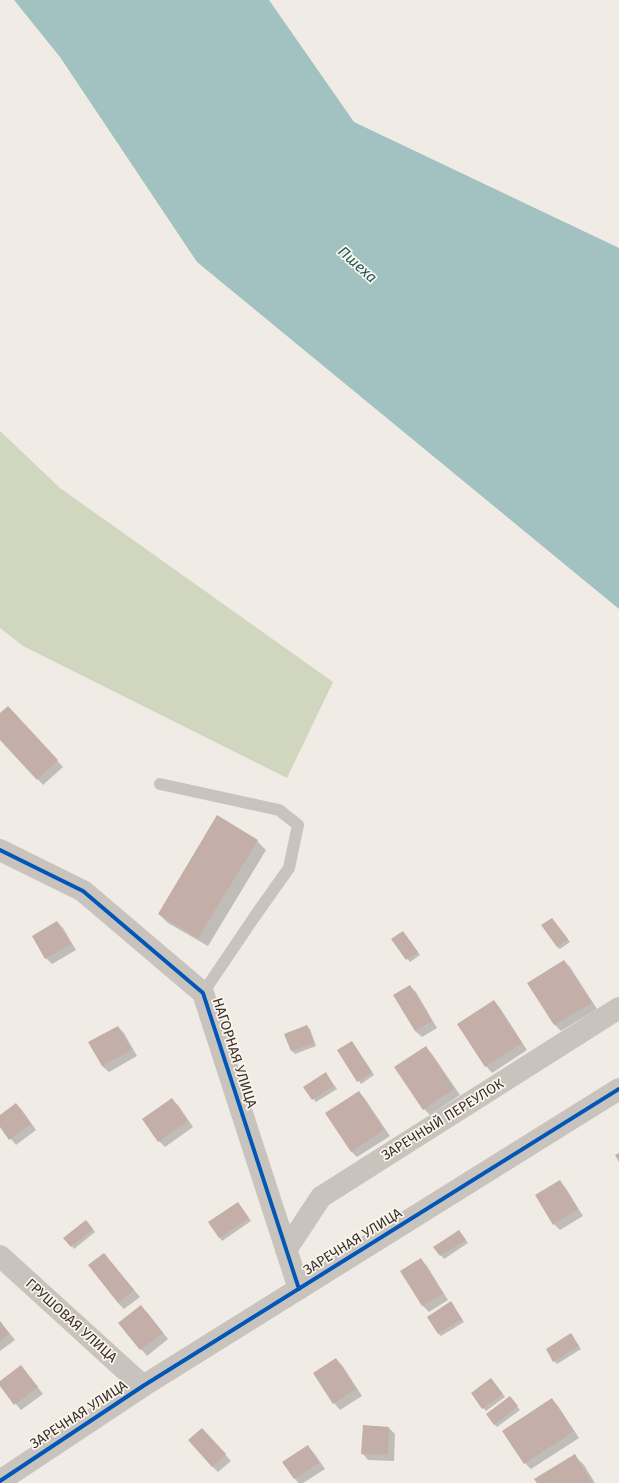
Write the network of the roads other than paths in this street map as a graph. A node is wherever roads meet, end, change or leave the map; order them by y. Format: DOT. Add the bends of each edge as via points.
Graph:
graph roads {
  1 [pos="160,784"];
  2 [pos="0,850"];
  3 [pos="203,993"];
  4 [pos="619,1008"];
  5 [pos="619,1089"];
  6 [pos="286,1250"];
  7 [pos="0,1256"];
  8 [pos="299,1289"];
  9 [pos="143,1386"];
  10 [pos="0,1481"];
  1 -- 3 [label="lane" via="279,810 298,825 289,868"];
  2 -- 3 [label="street, НАГОРНАЯ УЛИЦА" via="83,891"];
  3 -- 6 [label="street, НАГОРНАЯ УЛИЦА"];
  4 -- 6 [label="street, ЗАРЕЧНЫЙ ПЕРЕУЛОК" via="321,1197"];
  5 -- 8 [label="street, ЗАРЕЧНАЯ УЛИЦА"];
  6 -- 8 [label="street, НАГОРНАЯ УЛИЦА"];
  7 -- 9 [label="street, ГРУШОВАЯ УЛИЦА"];
  8 -- 9 [label="street, ЗАРЕЧНАЯ УЛИЦА"];
  9 -- 10 [label="street, ЗАРЕЧНАЯ УЛИЦА"];
}
